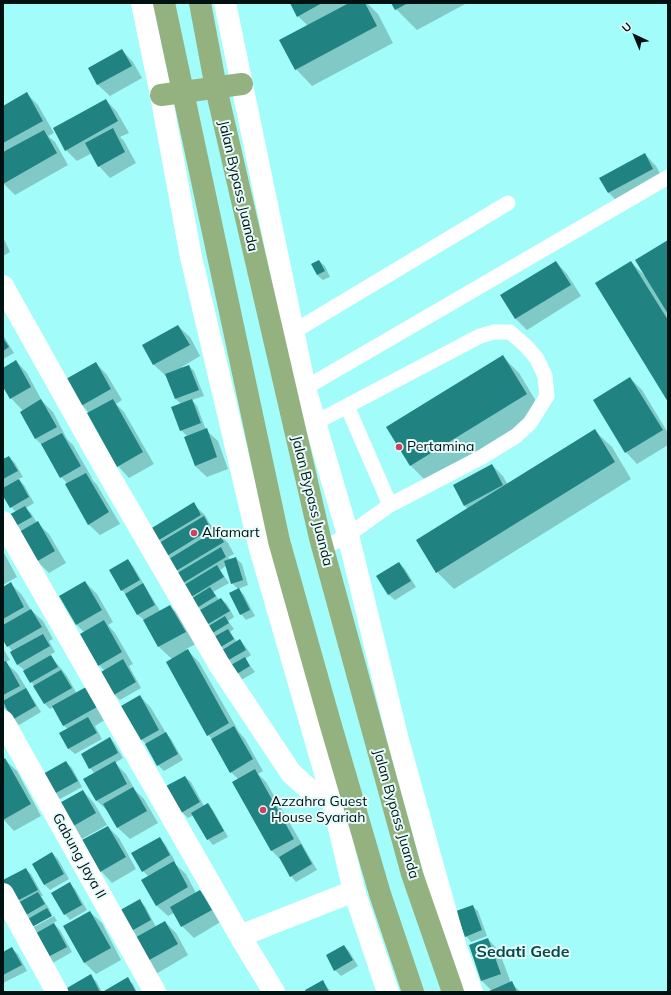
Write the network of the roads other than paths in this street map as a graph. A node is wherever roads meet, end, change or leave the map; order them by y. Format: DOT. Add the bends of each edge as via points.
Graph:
graph roads {
  1 [pos="142,3"];
  2 [pos="164,3"];
  3 [pos="200,3"];
  4 [pos="225,3"];
  5 [pos="242,84"];
  6 [pos="216,88"];
  7 [pos="182,92"];
  8 [pos="161,95"];
  9 [pos="668,177"];
  10 [pos="508,203"];
  11 [pos="3,286"];
  12 [pos="294,332"];
  13 [pos="296,391"];
  14 [pos="346,406"];
  15 [pos="316,423"];
  16 [pos="295,433"];
  17 [pos="390,505"];
  18 [pos="3,522"];
  19 [pos="348,535"];
  20 [pos="322,549"];
  21 [pos="3,721"];
  22 [pos="331,794"];
  23 [pos="354,891"];
  24 [pos="3,894"];
  25 [pos="240,936"];
  26 [pos="57,992"];
  27 [pos="155,992"];
  28 [pos="274,992"];
  29 [pos="388,992"];
  30 [pos="413,992"];
  31 [pos="453,992"];
  32 [pos="472,992"];
  1 -- 8 [label="street"];
  2 -- 7 [label="highway"];
  3 -- 6 [label="highway, Jalan Bypass Juanda"];
  4 -- 5 [label="street"];
  5 -- 6 [label="highway"];
  5 -- 12 [label="street"];
  6 -- 7 [label="highway"];
  6 -- 13 [label="highway, Jalan Bypass Juanda"];
  7 -- 8 [label="highway"];
  7 -- 30 [label="highway" via="279,541 380,894"];
  8 -- 22 [label="street" via="191,257 259,544"];
  9 -- 13 [label="lane"];
  10 -- 12 [label="lane"];
  11 -- 22 [label="street" via="220,666 291,773 311,791"];
  12 -- 13 [label="street"];
  13 -- 15 [label="street"];
  13 -- 16 [label="highway, Jalan Bypass Juanda"];
  14 -- 15 [label="lane"];
  14 -- 17 [label="lane"];
  14 -- 17 [label="lane" via="480,336 494,332 510,332 538,359 546,376 547,396 530,423 516,436 482,457"];
  15 -- 16 [label="lane"];
  15 -- 19 [label="street"];
  16 -- 20 [label="highway, Jalan Bypass Juanda"];
  17 -- 19 [label="lane"];
  18 -- 25 [label="street"];
  19 -- 20 [label="lane"];
  19 -- 32 [label="street" via="398,740 456,948"];
  20 -- 31 [label="highway, Jalan Bypass Juanda" via="412,874"];
  21 -- 27 [label="street, Gabung Jaya II"];
  22 -- 23 [label="street"];
  23 -- 25 [label="street"];
  23 -- 29 [label="street"];
  24 -- 26 [label="street"];
  25 -- 28 [label="street"];
}
